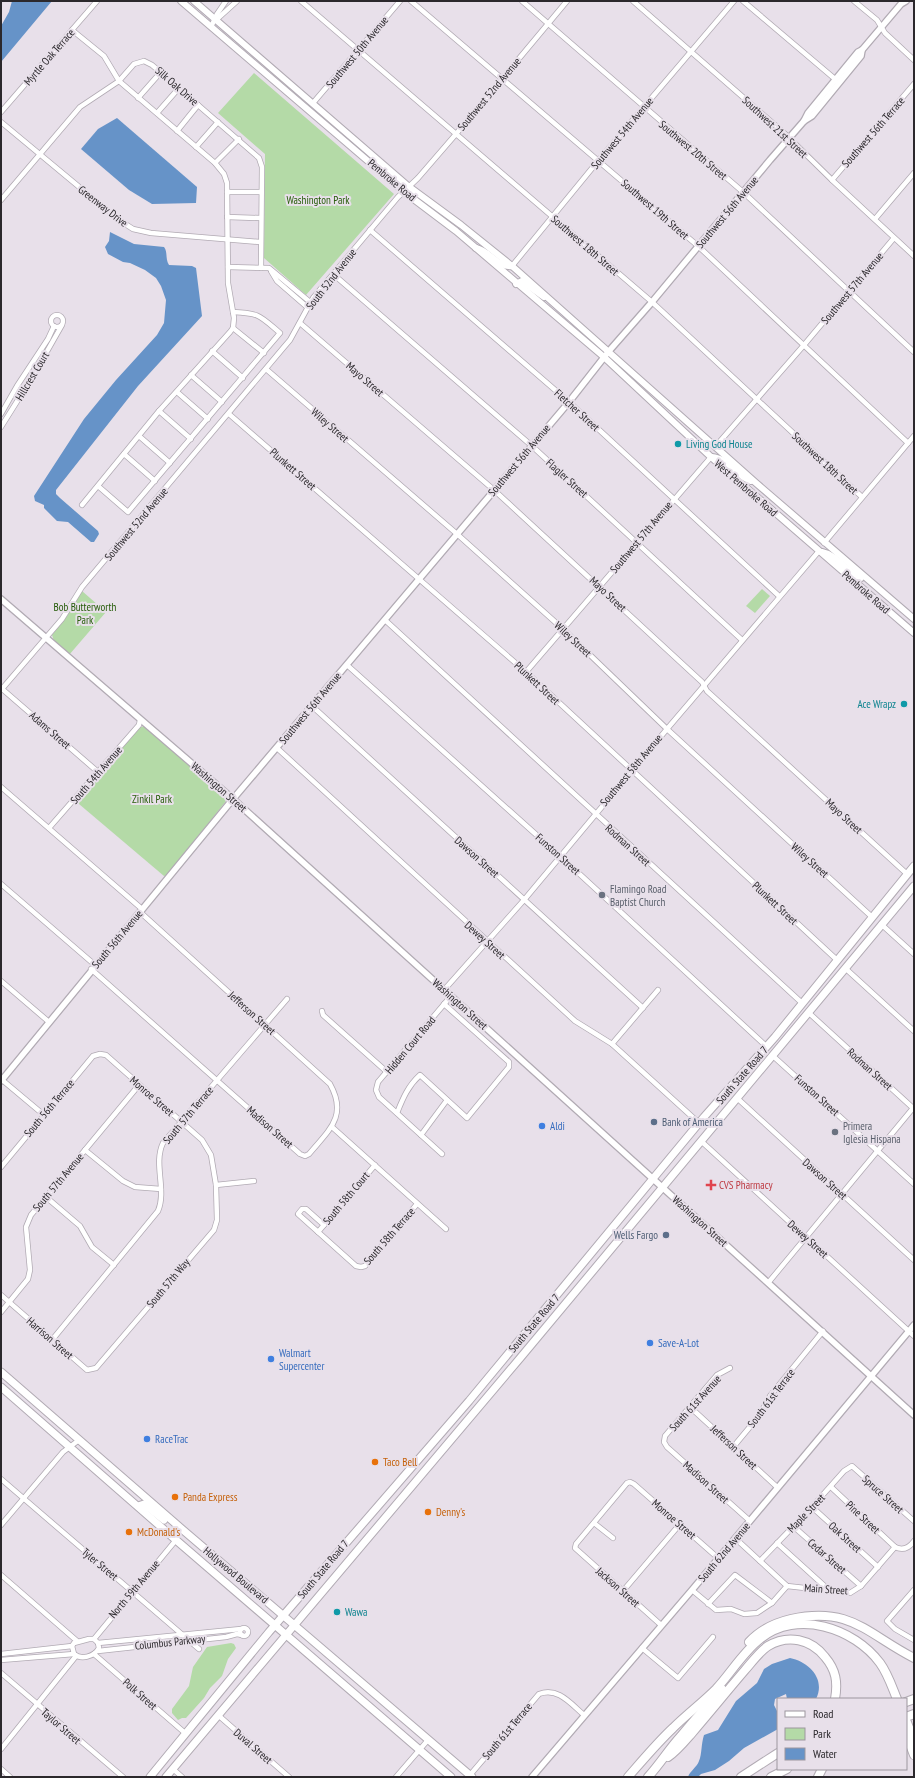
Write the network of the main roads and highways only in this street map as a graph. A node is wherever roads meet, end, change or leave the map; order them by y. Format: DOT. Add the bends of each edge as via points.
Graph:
graph roads {
  1 [pos="181,1"];
  2 [pos="194,1"];
  3 [pos="266,74"];
  4 [pos="313,103"];
  5 [pos="312,113"];
  6 [pos="350,135"];
  7 [pos="475,248"];
  8 [pos="512,266"];
  9 [pos="516,284"];
  10 [pos="549,298"];
  11 [pos="609,351"];
  12 [pos="604,357"];
  13 [pos="677,424"];
  14 [pos="715,447"];
  15 [pos="711,457"];
  16 [pos="756,483"];
  17 [pos="780,517"];
  18 [pos="824,543"];
  19 [pos="819,551"];
  20 [pos="866,578"];
  21 [pos="914,619"];
  22 [pos="914,633"];
  23 [pos="914,866"];
  24 [pos="914,886"];
  25 [pos="882,906"];
  26 [pos="872,917"];
  27 [pos="881,924"];
  28 [pos="871,936"];
  29 [pos="775,1037"];
  30 [pos="766,1046"];
  31 [pos="773,1056"];
  32 [pos="762,1069"];
  33 [pos="562,1290"];
  34 [pos="563,1306"];
  35 [pos="556,1314"];
  36 [pos="1,1372"];
  37 [pos="1,1387"];
  38 [pos="138,1506"];
  39 [pos="176,1524"];
  40 [pos="192,1538"];
  41 [pos="176,1540"];
  42 [pos="284,1615"];
  43 [pos="294,1624"];
  44 [pos="275,1625"];
  45 [pos="285,1634"];
  46 [pos="914,1658"];
  47 [pos="889,1686"];
  48 [pos="835,1698"];
  49 [pos="892,1698"];
  50 [pos="896,1698"];
  51 [pos="699,1703"];
  52 [pos="907,1724"];
  53 [pos="910,1737"];
  54 [pos="777,1754"];
  55 [pos="914,1755"];
  56 [pos="777,1759"];
  57 [pos="663,1760"];
  58 [pos="785,1770"];
  59 [pos="471,1776"];
  60 [pos="150,1777"];
  61 [pos="166,1777"];
  62 [pos="452,1777"];
  63 [pos="628,1777"];
  64 [pos="648,1777"];
  65 [pos="742,1777"];
  66 [pos="771,1777"];
  1 -- 3 [label="main road, Pembroke Road"];
  2 -- 4 [label="main road, Pembroke Road"];
  3 -- 4 [label="main road" via="276,78 302,100"];
  3 -- 5 [label="main road, Pembroke Road"];
  4 -- 6 [label="main road, Pembroke Road"];
  5 -- 6 [label="main road" via="320,115 338,130"];
  5 -- 7 [label="main road, Pembroke Road" via="403,191"];
  6 -- 8 [label="main road, Pembroke Road" via="408,186"];
  7 -- 8 [label="main road" via="484,250 504,266"];
  7 -- 9 [label="main road, Pembroke Road"];
  8 -- 10 [label="main road, Pembroke Road"];
  9 -- 10 [label="main road" via="522,281 542,297"];
  9 -- 12 [label="main road, Pembroke Road"];
  10 -- 11 [label="main road, Pembroke Road"];
  11 -- 14 [label="main road, West Pembroke Road"];
  12 -- 13 [label="main road, West Pembroke Road"];
  13 -- 14 [label="main road" via="703,444"];
  13 -- 15 [label="main road, West Pembroke Road"];
  14 -- 16 [label="main road, West Pembroke Road"];
  15 -- 16 [label="main road" via="721,460 741,477"];
  15 -- 17 [label="main road, West Pembroke Road"];
  16 -- 18 [label="main road, West Pembroke Road"];
  17 -- 18 [label="main road" via="809,539 818,544"];
  17 -- 19 [label="main road, West Pembroke Road"];
  18 -- 20 [label="main road, Pembroke Road"];
  19 -- 20 [label="main road" via="831,555 859,577"];
  19 -- 22 [label="main road, Pembroke Road"];
  20 -- 21 [label="main road, Pembroke Road"];
  23 -- 25 [label="main road, South State Road 7"];
  24 -- 27 [label="main road, South State Road 7"];
  25 -- 26 [label="main road, South State Road 7"];
  25 -- 27 [label="main road" via="879,915"];
  26 -- 28 [label="main road" via="875,927"];
  26 -- 29 [label="main road, South State Road 7"];
  27 -- 28 [label="main road, South State Road 7"];
  28 -- 31 [label="main road, South State Road 7"];
  29 -- 30 [label="main road, South State Road 7"];
  29 -- 31 [label="main road"];
  30 -- 32 [label="main road" via="767,1053"];
  30 -- 33 [label="main road, South State Road 7" via="699,1123"];
  31 -- 32 [label="main road, South State Road 7"];
  32 -- 34 [label="main road, South State Road 7"];
  33 -- 34 [label="main road"];
  33 -- 35 [label="main road"];
  33 -- 42 [label="main road, South State Road 7"];
  34 -- 35 [label="main road, South State Road 7"];
  35 -- 43 [label="main road, South State Road 7"];
  36 -- 39 [label="main road, Hollywood Boulevard"];
  37 -- 38 [label="main road, Hollywood Boulevard"];
  38 -- 39 [label="main road" via="144,1504 167,1523"];
  38 -- 41 [label="main road, Hollywood Boulevard"];
  39 -- 40 [label="main road, Hollywood Boulevard"];
  40 -- 41 [label="main road" via="183,1537"];
  40 -- 42 [label="main road, Hollywood Boulevard"];
  41 -- 44 [label="main road, Hollywood Boulevard"];
  42 -- 43 [label="main road, Hollywood Boulevard"];
  42 -- 44 [label="main road, South State Road 7"];
  43 -- 45 [label="main road, South State Road 7"];
  43 -- 59 [label="main road, Hollywood Boulevard"];
  44 -- 45 [label="main road, Hollywood Boulevard"];
  44 -- 60 [label="main road, South State Road 7"];
  45 -- 61 [label="main road, South State Road 7"];
  45 -- 62 [label="main road, Hollywood Boulevard"];
  46 -- 51 [label="highway" via="855,1623 838,1618 804,1616 768,1626 756,1634 711,1685"];
  47 -- 49 [label="highway"];
  47 -- 50 [label="highway"];
  47 -- 51 [label="highway" via="878,1660 853,1638 832,1628 797,1624 770,1632 759,1639 715,1689"];
  47 -- 57 [label="highway" via="874,1662 845,1639 811,1629 795,1628 782,1632 762,1644 682,1734"];
  48 -- 57 [label="highway" via="836,1674 822,1652 803,1640 777,1641 767,1647 684,1741"];
  51 -- 63 [label="highway"];
  52 -- 53 [label="highway"];
  53 -- 55 [label="highway"];
  54 -- 65 [label="highway"];
  56 -- 65 [label="highway"];
  57 -- 64 [label="highway"];
  58 -- 66 [label="highway"];
}
